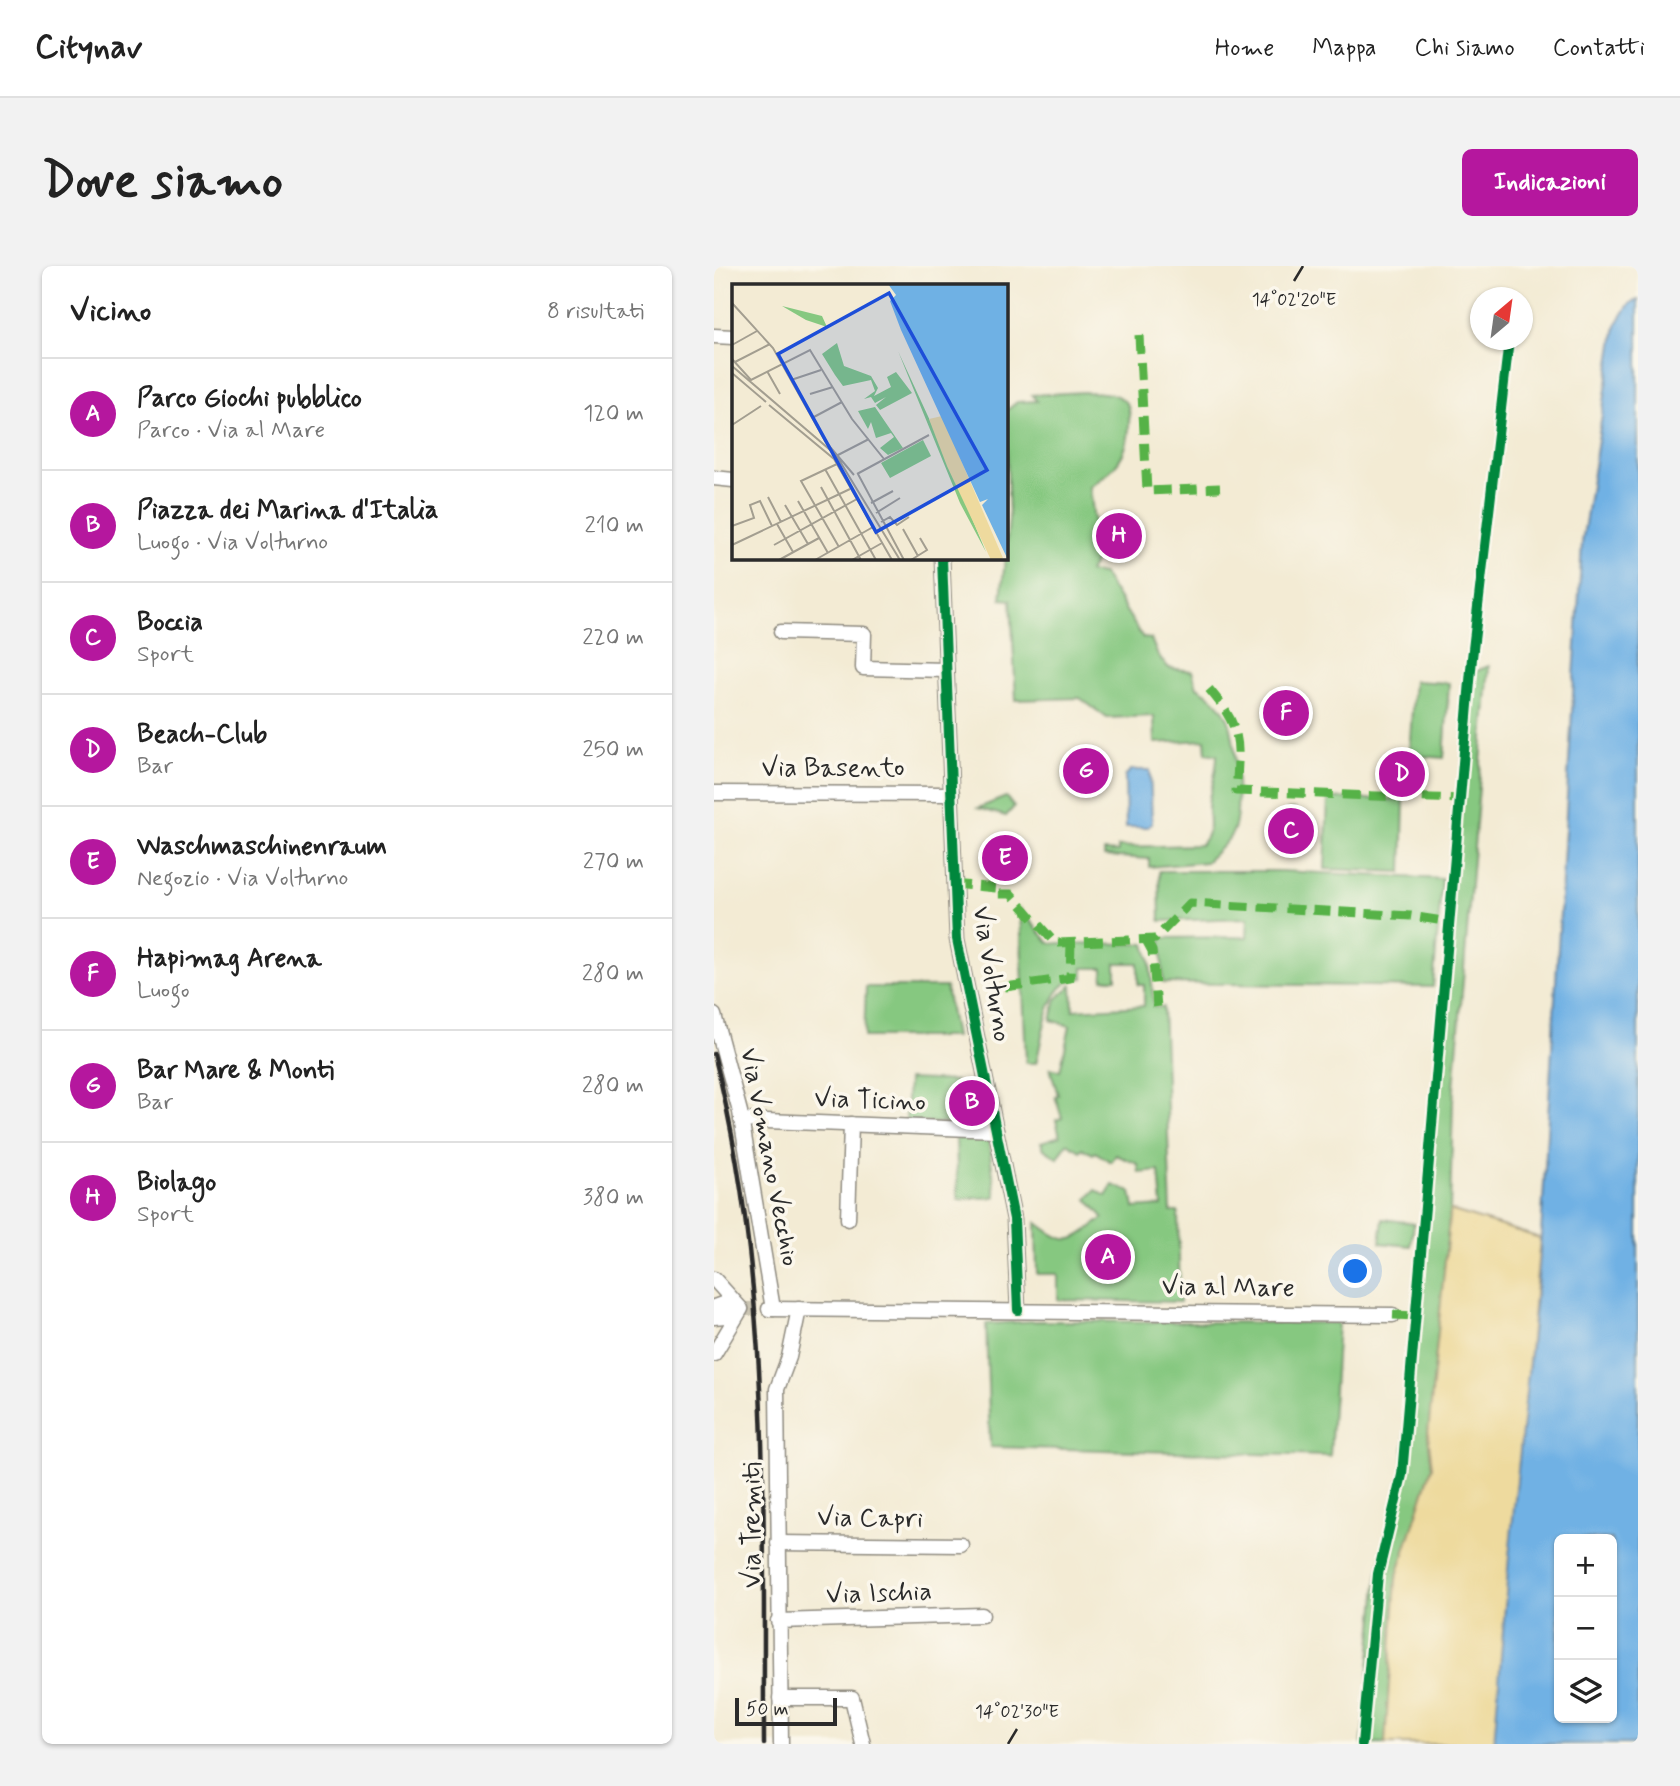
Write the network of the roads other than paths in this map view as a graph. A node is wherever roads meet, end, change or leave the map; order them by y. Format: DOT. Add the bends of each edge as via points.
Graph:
graph roads {
  1 [pos="714,337"];
  2 [pos="732,337"];
  3 [pos="714,478"];
  4 [pos="732,480"];
  5 [pos="942,560"];
  6 [pos="781,632"];
  7 [pos="946,670"];
  8 [pos="714,793"];
  9 [pos="952,794"];
  10 [pos="714,1015"];
  11 [pos="741,1121"];
  12 [pos="852,1124"];
  13 [pos="996,1129"];
  14 [pos="848,1219"];
  15 [pos="714,1279"];
  16 [pos="714,1307"];
  17 [pos="771,1309"];
  18 [pos="799,1309"];
  19 [pos="735,1310"];
  20 [pos="1017,1310"];
  21 [pos="1393,1315"];
  22 [pos="714,1317"];
  23 [pos="714,1354"];
  24 [pos="778,1543"];
  25 [pos="961,1545"];
  26 [pos="982,1615"];
  27 [pos="966,1624"];
  28 [pos="778,1625"];
  29 [pos="780,1698"];
  30 [pos="781,1744"];
  31 [pos="863,1744"];
  1 -- 2 [label="street"];
  3 -- 4 [label="street"];
  5 -- 7 [label="street, Via Volturno"];
  6 -- 7 [label="street" via="863,634 863,668"];
  7 -- 9 [label="street, Via Volturno"];
  8 -- 9 [label="street, Via Basento"];
  9 -- 13 [label="street, Via Volturno" via="957,939"];
  10 -- 11 [label="street, Via Vomano Vecchio"];
  11 -- 12 [label="street, Via Ticino"];
  11 -- 17 [label="street, Via Vomano Vecchio"];
  12 -- 13 [label="street, Via Ticino"];
  12 -- 14 [label="street"];
  13 -- 20 [label="street, Via Volturno" via="1014,1219"];
  15 -- 19 [label="street"];
  16 -- 19 [label="street" via="725,1303"];
  17 -- 18 [label="street, Via al Mare"];
  18 -- 20 [label="street, Via al Mare"];
  18 -- 24 [label="street, Via Tremiti" via="777,1389"];
  19 -- 22 [label="street"];
  19 -- 23 [label="street"];
  20 -- 21 [label="street, Via al Mare"];
  24 -- 25 [label="street, Via Capri"];
  24 -- 28 [label="street, Via Tremiti"];
  26 -- 28 [label="street, Via Ischia"];
  27 -- 28 [label="street"];
  28 -- 29 [label="street, Via Tremiti"];
  29 -- 30 [label="street, Via Tremiti"];
  29 -- 31 [label="street" via="852,1698"];
}
